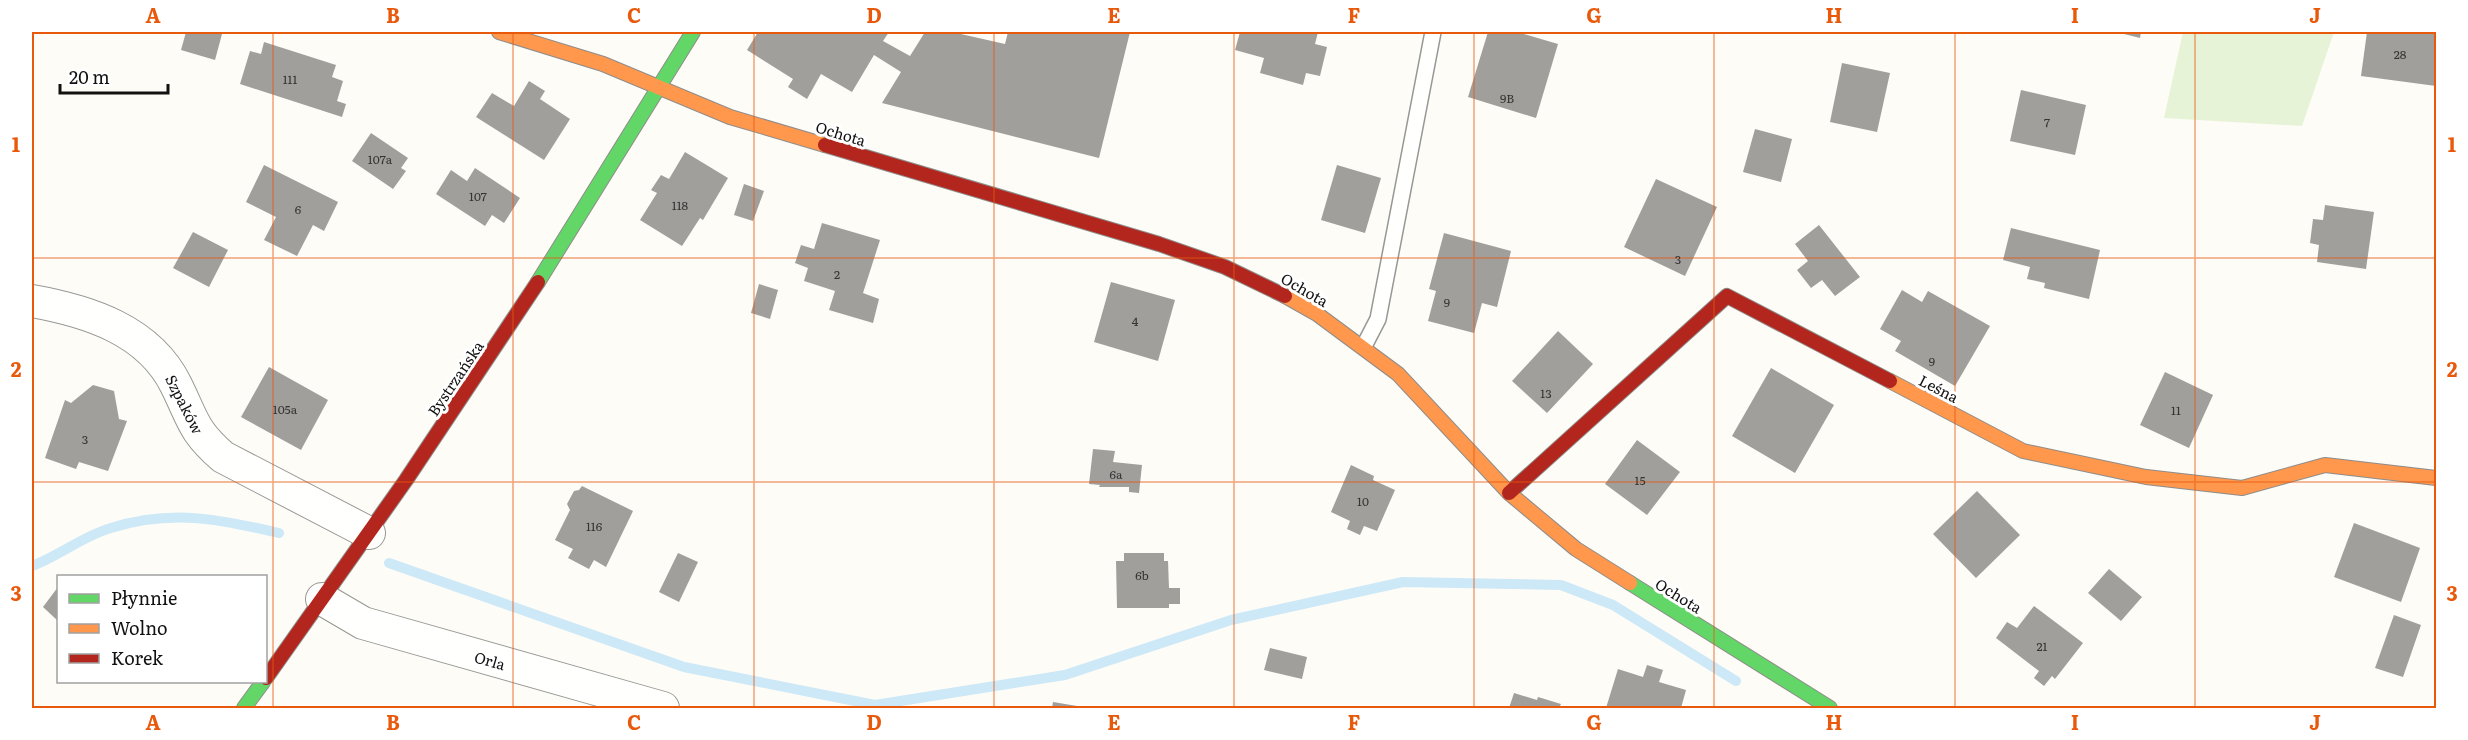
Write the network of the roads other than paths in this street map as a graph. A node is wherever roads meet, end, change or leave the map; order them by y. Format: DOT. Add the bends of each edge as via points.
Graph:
graph roads {
  1 [pos="499,32"];
  2 [pos="693,32"];
  3 [pos="1433,32"];
  4 [pos="659,87"];
  5 [pos="32,301"];
  6 [pos="1364,346"];
  7 [pos="2436,478"];
  8 [pos="1509,493"];
  9 [pos="369,533"];
  10 [pos="322,599"];
  11 [pos="267,676"];
  12 [pos="262,683"];
  13 [pos="244,708"];
  14 [pos="663,708"];
  15 [pos="1830,708"];
  1 -- 4 [label="street, Ochota" via="603,64"];
  2 -- 4 [label="street, Bystrzańska"];
  3 -- 6 [label="lane" via="1378,320"];
  4 -- 6 [label="street, Ochota" via="730,117 1225,267 1268,286"];
  4 -- 9 [label="street, Bystrzańska" via="518,314"];
  5 -- 9 [label="street, Szpaków" via="90,314 149,347 165,365 190,420 204,441 222,457"];
  6 -- 8 [label="street, Ochota" via="1398,374"];
  7 -- 8 [label="street, Leśna" via="2325,465 2242,488 2146,477 2023,451 1726,296"];
  8 -- 15 [label="street, Ochota" via="1576,549"];
  9 -- 10 [label="street, Bystrzańska"];
  10 -- 11 [label="street, Bystrzańska"];
  10 -- 14 [label="street, Orla" via="363,623"];
  12 -- 13 [label="street, Bystrzańska"];
}
